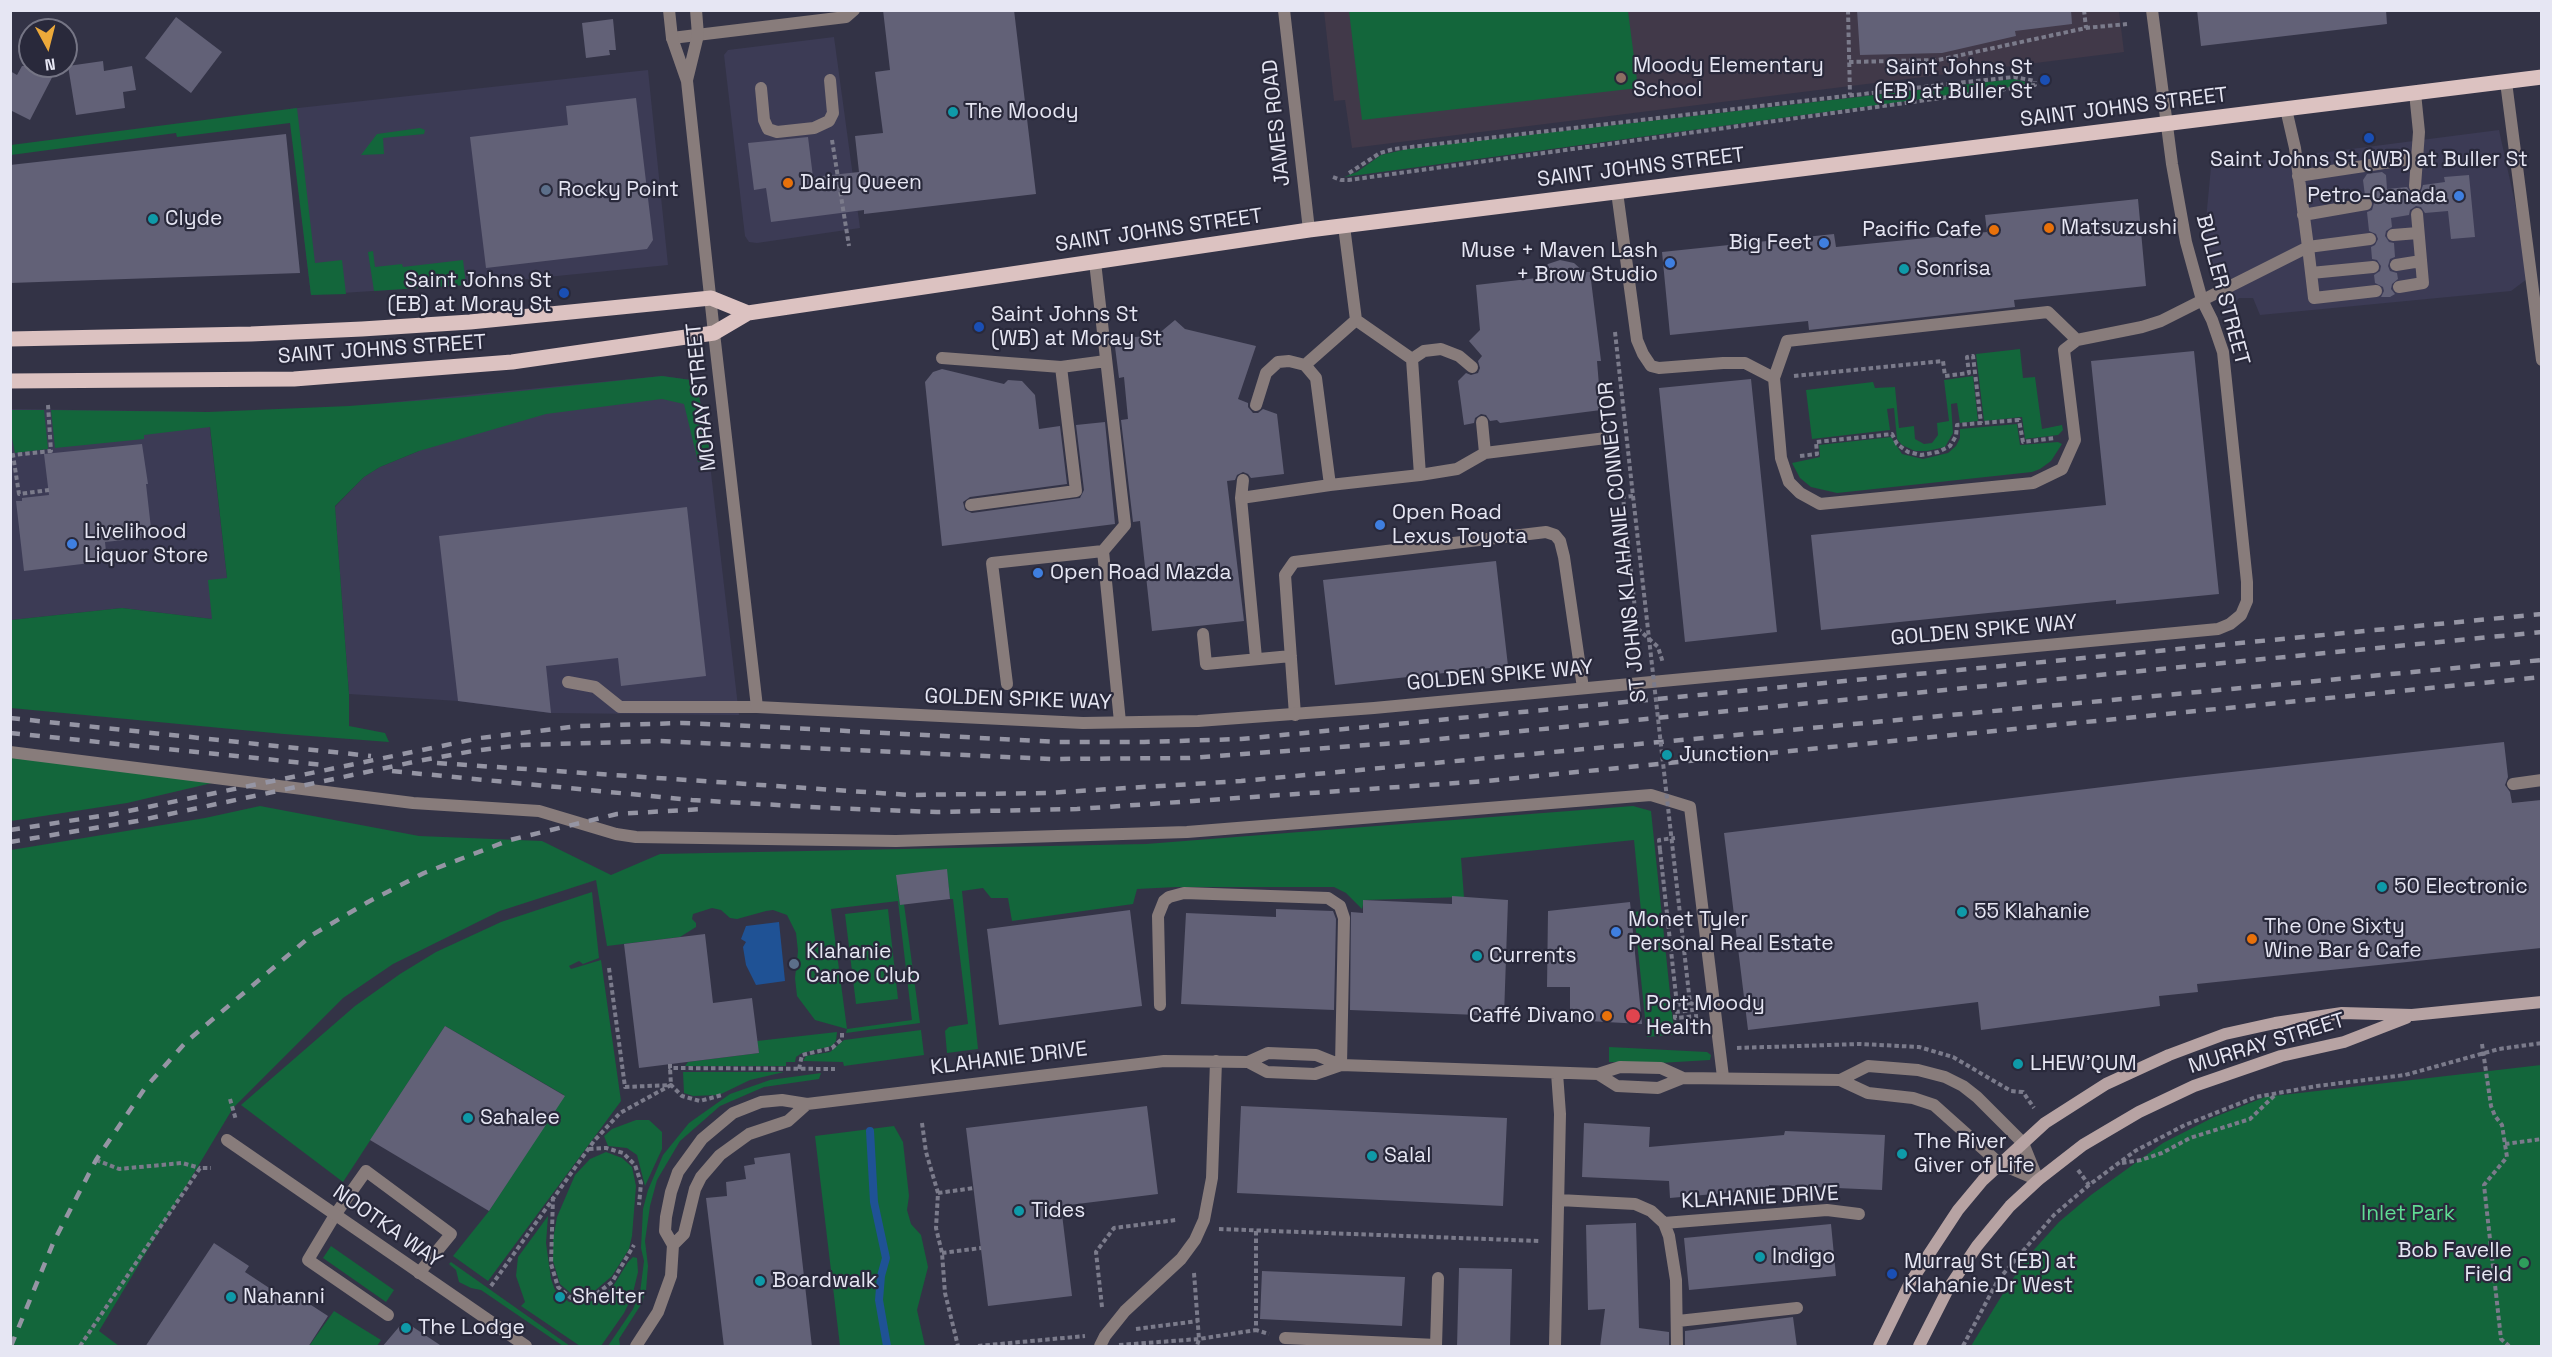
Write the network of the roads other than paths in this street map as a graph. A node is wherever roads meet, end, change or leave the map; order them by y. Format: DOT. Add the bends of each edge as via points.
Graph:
graph roads {
  1 [pos="669,10"];
  2 [pos="696,10"];
  3 [pos="854,10"];
  4 [pos="1284,10"];
  5 [pos="2152,10"];
  6 [pos="698,35"];
  7 [pos="672,38"];
  8 [pos="2541,77"];
  9 [pos="830,80"];
  10 [pos="687,81"];
  11 [pos="2506,82"];
  12 [pos="760,88"];
  13 [pos="2415,93"];
  14 [pos="2286,109"];
  15 [pos="2167,124"];
  16 [pos="2417,159"];
  17 [pos="2298,176"];
  18 [pos="2415,186"];
  19 [pos="1617,192"];
  20 [pos="2366,204"];
  21 [pos="2417,214"];
  22 [pos="2303,215"];
  23 [pos="1344,226"];
  24 [pos="1309,230"];
  25 [pos="2418,233"];
  26 [pos="2393,235"];
  27 [pos="2370,239"];
  28 [pos="2307,247"];
  29 [pos="2421,261"];
  30 [pos="1095,262"];
  31 [pos="2396,265"];
  32 [pos="2373,267"];
  33 [pos="2311,273"];
  34 [pos="2399,287"];
  35 [pos="2376,291"];
  36 [pos="711,298"];
  37 [pos="2202,300"];
  38 [pos="2538,308"];
  39 [pos="748,313"];
  40 [pos="1356,320"];
  41 [pos="714,333"];
  42 [pos="10,339"];
  43 [pos="2077,340"];
  44 [pos="942,358"];
  45 [pos="1412,359"];
  46 [pos="2541,360"];
  47 [pos="1106,361"];
  48 [pos="1305,364"];
  49 [pos="1061,367"];
  50 [pos="1472,367"];
  51 [pos="1774,378"];
  52 [pos="10,381"];
  53 [pos="1256,405"];
  54 [pos="1482,422"];
  55 [pos="1606,438"];
  56 [pos="1485,453"];
  57 [pos="1420,475"];
  58 [pos="1243,480"];
  59 [pos="1330,485"];
  60 [pos="1241,498"];
  61 [pos="971,505"];
  62 [pos="1102,551"];
  63 [pos="2241,615"];
  64 [pos="1203,634"];
  65 [pos="1291,656"];
  66 [pos="1256,658"];
  67 [pos="568,682"];
  68 [pos="1007,684"];
  69 [pos="1583,688"];
  70 [pos="757,707"];
  71 [pos="1295,715"];
  72 [pos="1120,722"];
  73 [pos="10,752"];
  74 [pos="2541,780"];
  75 [pos="2513,784"];
  76 [pos="2541,1002"];
  77 [pos="1160,1005"];
  78 [pos="2412,1015"];
  79 [pos="1216,1061"];
  80 [pos="1248,1062"];
  81 [pos="1341,1065"];
  82 [pos="1557,1073"];
  83 [pos="1598,1074"];
  84 [pos="1723,1077"];
  85 [pos="1683,1078"];
  86 [pos="1840,1080"];
  87 [pos="807,1104"];
  88 [pos="227,1140"];
  89 [pos="2023,1143"];
  90 [pos="2000,1164"];
  91 [pos="2038,1180"];
  92 [pos="1559,1200"];
  93 [pos="1859,1214"];
  94 [pos="335,1215"];
  95 [pos="1664,1223"];
  96 [pos="673,1245"];
  97 [pos="419,1273"];
  98 [pos="1438,1278"];
  99 [pos="1797,1308"];
  100 [pos="388,1315"];
  101 [pos="1678,1322"];
  102 [pos="1285,1338"];
  103 [pos="1103,1341"];
  104 [pos="1436,1346"];
  105 [pos="526,1347"];
  106 [pos="636,1347"];
  107 [pos="1555,1347"];
  108 [pos="1677,1347"];
  109 [pos="1879,1347"];
  110 [pos="1919,1347"];
  1 -- 7 [label="street, MORAY STREET"];
  2 -- 6 [label="street, MORAY STREET"];
  3 -- 6 [label="street" via="846,17"];
  4 -- 24 [label="street, JAMES ROAD"];
  5 -- 15 [label="street, BULLER STREET"];
  6 -- 7 [label="street"];
  6 -- 10 [label="street, MORAY STREET"];
  7 -- 10 [label="street, MORAY STREET"];
  8 -- 11 [label="main road, SAINT JOHNS STREET"];
  9 -- 12 [label="street" via="833,113 829,121 814,128 771,131 764,120"];
  10 -- 36 [label="street, MORAY STREET"];
  11 -- 13 [label="main road, SAINT JOHNS STREET"];
  11 -- 38 [label="street"];
  13 -- 14 [label="main road, SAINT JOHNS STREET"];
  13 -- 16 [label="street"];
  14 -- 15 [label="main road, SAINT JOHNS STREET"];
  14 -- 17 [label="street"];
  15 -- 19 [label="main road, SAINT JOHNS STREET"];
  15 -- 37 [label="street, BULLER STREET" via="2186,242"];
  16 -- 17 [label="street"];
  16 -- 18 [label="street"];
  17 -- 22 [label="street"];
  19 -- 23 [label="main road, SAINT JOHNS STREET"];
  19 -- 51 [label="street" via="1637,340 1651,366 1745,363"];
  20 -- 22 [label="street"];
  21 -- 25 [label="street"];
  22 -- 28 [label="street"];
  23 -- 24 [label="main road, SAINT JOHNS STREET"];
  23 -- 40 [label="street"];
  24 -- 30 [label="main road, SAINT JOHNS STREET"];
  25 -- 26 [label="street"];
  25 -- 29 [label="street"];
  27 -- 28 [label="street"];
  28 -- 33 [label="street"];
  28 -- 37 [label="street"];
  29 -- 31 [label="street"];
  29 -- 34 [label="street" via="2423,283"];
  30 -- 39 [label="main road, SAINT JOHNS STREET"];
  30 -- 47 [label="street"];
  32 -- 33 [label="street"];
  33 -- 35 [label="street" via="2314,298"];
  36 -- 39 [label="main road, SAINT JOHNS STREET"];
  36 -- 41 [label="street, MORAY STREET"];
  36 -- 42 [label="main road, SAINT JOHNS STREET" via="362,330"];
  37 -- 43 [label="street" via="2151,324"];
  37 -- 63 [label="street, BULLER STREET" via="2223,352 2247,582 2247,601"];
  38 -- 46 [label="street"];
  39 -- 41 [label="main road, SAINT JOHNS STREET"];
  40 -- 45 [label="street"];
  40 -- 48 [label="street"];
  41 -- 52 [label="main road, SAINT JOHNS STREET" via="512,362 404,372 260,380"];
  41 -- 70 [label="street, MORAY STREET"];
  43 -- 51 [label="street" via="2048,312 1787,341"];
  43 -- 51 [label="street" via="2064,350 2074,440 2062,469 2033,483 1820,504 1789,482 1781,458"];
  44 -- 49 [label="street"];
  45 -- 50 [label="street" via="1424,351 1441,350 1459,356"];
  45 -- 57 [label="street"];
  47 -- 49 [label="street"];
  47 -- 62 [label="street" via="1125,525"];
  48 -- 53 [label="street" via="1278,362 1266,373"];
  48 -- 59 [label="street" via="1316,378"];
  49 -- 61 [label="street" via="1076,492"];
  54 -- 56 [label="street"];
  55 -- 56 [label="street"];
  56 -- 57 [label="street" via="1457,469"];
  57 -- 59 [label="street"];
  58 -- 60 [label="street"];
  59 -- 60 [label="street"];
  60 -- 66 [label="street"];
  62 -- 68 [label="street" via="992,563"];
  62 -- 72 [label="street"];
  63 -- 69 [label="street, GOLDEN SPIKE WAY" via="2218,629"];
  64 -- 66 [label="street" via="1206,664"];
  65 -- 66 [label="street"];
  65 -- 69 [label="street" via="1285,575 1294,562 1546,532 1560,542 1564,557"];
  65 -- 71 [label="street"];
  67 -- 70 [label="street, GOLDEN SPIKE WAY" via="595,687 620,707"];
  69 -- 71 [label="street, GOLDEN SPIKE WAY"];
  70 -- 72 [label="street, GOLDEN SPIKE WAY" via="966,719"];
  71 -- 72 [label="street, GOLDEN SPIKE WAY"];
  73 -- 84 [label="street" via="413,803 539,811 636,837 896,841 1187,832 1651,795 1690,807"];
  74 -- 75 [label="street"];
  76 -- 78 [label="main road, MURRAY STREET"];
  77 -- 81 [label="street" via="1158,916 1169,897 1184,893 1328,898 1340,906 1344,918"];
  78 -- 89 [label="main road, MURRAY STREET" via="2342,1013 2225,1035 2106,1084 2045,1123"];
  78 -- 91 [label="main road, MURRAY STREET" via="2344,1042 2282,1056 2194,1086 2083,1145"];
  79 -- 80 [label="street, KLAHANIE DRIVE"];
  79 -- 87 [label="street, KLAHANIE DRIVE" via="1164,1061"];
  79 -- 103 [label="street" via="1212,1178 1201,1228 1181,1259 1125,1311"];
  80 -- 81 [label="street, KLAHANIE DRIVE" via="1268,1053 1316,1055"];
  80 -- 81 [label="street, KLAHANIE DRIVE" via="1267,1072 1315,1074"];
  81 -- 82 [label="street, KLAHANIE DRIVE"];
  82 -- 83 [label="street, KLAHANIE DRIVE"];
  82 -- 92 [label="street"];
  83 -- 85 [label="street, KLAHANIE DRIVE" via="1620,1067 1661,1068"];
  83 -- 85 [label="street, KLAHANIE DRIVE" via="1617,1086 1658,1088"];
  84 -- 85 [label="street, KLAHANIE DRIVE"];
  84 -- 86 [label="street, KLAHANIE DRIVE"];
  86 -- 89 [label="street, KLAHANIE DRIVE" via="1868,1066 1918,1070 1945,1077 1977,1097"];
  86 -- 90 [label="street, KLAHANIE DRIVE" via="1868,1093 1913,1098 1934,1105"];
  87 -- 96 [label="street, KLAHANIE DRIVE" via="788,1121 749,1134 720,1155 694,1189 684,1234"];
  87 -- 96 [label="street, KLAHANIE DRIVE" via="761,1102 733,1113 702,1139 678,1172 671,1192 665,1231"];
  88 -- 94 [label="street, NOOTKA WAY"];
  89 -- 90 [label="main road, MURRAY STREET"];
  89 -- 91 [label="street, KLAHANIE DRIVE"];
  90 -- 91 [label="street, KLAHANIE DRIVE"];
  90 -- 109 [label="main road, MURRAY STREET" via="1958,1210 1910,1283"];
  91 -- 110 [label="main road, MURRAY STREET" via="1977,1246 1948,1289"];
  92 -- 95 [label="street, KLAHANIE DRIVE" via="1635,1204"];
  92 -- 107 [label="street"];
  93 -- 95 [label="street, KLAHANIE DRIVE" via="1827,1210"];
  94 -- 97 [label="street, NOOTKA WAY"];
  94 -- 97 [label="street" via="366,1171 451,1234"];
  94 -- 100 [label="street" via="308,1260"];
  95 -- 101 [label="street, KLAHANIE DRIVE" via="1672,1250"];
  96 -- 106 [label="street, KLAHANIE DRIVE" via="671,1276 664,1298"];
  97 -- 105 [label="street, NOOTKA WAY"];
  98 -- 104 [label="street"];
  99 -- 101 [label="street"];
  101 -- 108 [label="street, KLAHANIE DRIVE"];
  102 -- 104 [label="street"];
}
